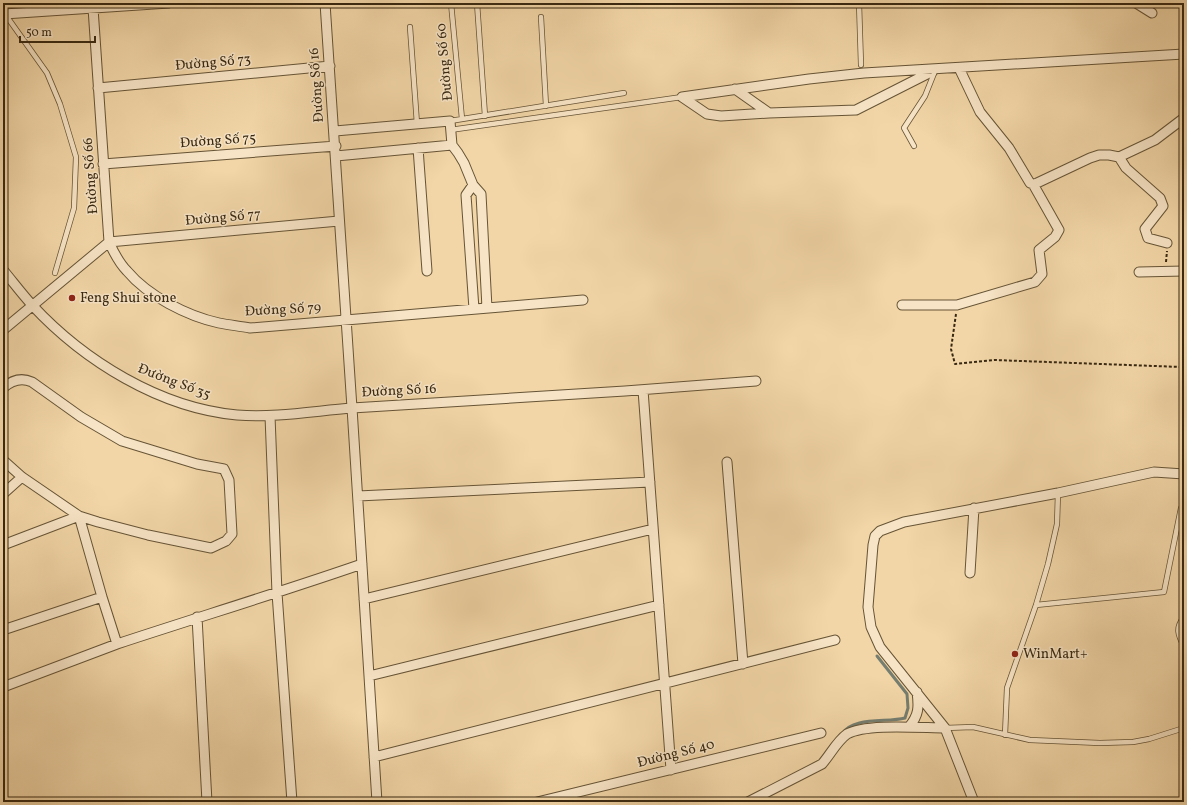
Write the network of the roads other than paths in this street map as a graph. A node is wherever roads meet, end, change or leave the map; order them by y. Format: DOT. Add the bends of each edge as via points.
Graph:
graph roads {
  1 [pos="163,3"];
  2 [pos="325,3"];
  3 [pos="451,3"];
  4 [pos="477,3"];
  5 [pos="858,3"];
  6 [pos="1136,3"];
  7 [pos="126,5"];
  8 [pos="93,8"];
  9 [pos="4,13"];
  10 [pos="1152,13"];
  11 [pos="541,17"];
  12 [pos="410,27"];
  13 [pos="1184,54"];
  14 [pos="861,65"];
  15 [pos="330,66"];
  16 [pos="959,68"];
  17 [pos="936,70"];
  18 [pos="98,88"];
  19 [pos="735,89"];
  20 [pos="624,93"];
  21 [pos="682,97"];
  22 [pos="546,106"];
  23 [pos="769,113"];
  24 [pos="485,116"];
  25 [pos="1184,118"];
  26 [pos="462,119"];
  27 [pos="417,124"];
  28 [pos="450,126"];
  29 [pos="335,131"];
  30 [pos="336,146"];
  31 [pos="452,146"];
  32 [pos="914,146"];
  33 [pos="418,148"];
  34 [pos="336,156"];
  35 [pos="1119,158"];
  36 [pos="103,164"];
  37 [pos="1033,184"];
  38 [pos="473,185"];
  39 [pos="339,221"];
  40 [pos="109,242"];
  41 [pos="1167,243"];
  42 [pos="3,270"];
  43 [pos="427,271"];
  44 [pos="1184,271"];
  45 [pos="1139,272"];
  46 [pos="55,273"];
  47 [pos="583,300"];
  48 [pos="902,305"];
  49 [pos="33,306"];
  50 [pos="487,308"];
  51 [pos="474,309"];
  52 [pos="346,320"];
  53 [pos="3,330"];
  54 [pos="756,381"];
  55 [pos="3,388"];
  56 [pos="643,390"];
  57 [pos="352,408"];
  58 [pos="270,416"];
  59 [pos="3,460"];
  60 [pos="726,462"];
  61 [pos="1184,474"];
  62 [pos="22,477"];
  63 [pos="650,482"];
  64 [pos="3,494"];
  65 [pos="1058,494"];
  66 [pos="358,496"];
  67 [pos="974,508"];
  68 [pos="1184,508"];
  69 [pos="79,516"];
  70 [pos="653,529"];
  71 [pos="3,545"];
  72 [pos="362,564"];
  73 [pos="970,573"];
  74 [pos="277,593"];
  75 [pos="102,597"];
  76 [pos="364,599"];
  77 [pos="659,605"];
  78 [pos="1036,605"];
  79 [pos="197,617"];
  80 [pos="1184,617"];
  81 [pos="3,630"];
  82 [pos="835,640"];
  83 [pos="117,644"];
  84 [pos="1184,647"];
  85 [pos="742,664"];
  86 [pos="369,676"];
  87 [pos="664,684"];
  88 [pos="3,687"];
  89 [pos="916,691"];
  90 [pos="909,728"];
  91 [pos="945,728"];
  92 [pos="1184,728"];
  93 [pos="821,732"];
  94 [pos="1005,735"];
  95 [pos="374,757"];
  96 [pos="671,770"];
  97 [pos="207,802"];
  98 [pos="292,802"];
  99 [pos="377,802"];
  100 [pos="537,802"];
  101 [pos="748,802"];
  102 [pos="974,802"];
  1 -- 7 [label="street"];
  2 -- 15 [label="street, Đường Số 16"];
  3 -- 26 [label="lane, Đường Số 60"];
  4 -- 24 [label="lane"];
  5 -- 14 [label="lane"];
  6 -- 10 [label="street"];
  7 -- 8 [label="street"];
  8 -- 9 [label="street"];
  8 -- 18 [label="street, Đường Số 66"];
  9 -- 46 [label="lane" via="47,73 60,104 76,157 74,208"];
  11 -- 22 [label="lane"];
  12 -- 27 [label="lane"];
  13 -- 16 [label="street"];
  15 -- 18 [label="street, Đường Số 73"];
  15 -- 29 [label="street, Đường Số 16"];
  16 -- 17 [label="street"];
  16 -- 37 [label="street" via="980,112"];
  17 -- 19 [label="street" via="809,79"];
  17 -- 23 [label="street" via="856,110"];
  17 -- 32 [label="lane" via="925,96 904,128"];
  18 -- 36 [label="street, Đường Số 66"];
  19 -- 21 [label="street"];
  19 -- 23 [label="street"];
  20 -- 22 [label="lane"];
  21 -- 23 [label="street" via="707,114 721,116"];
  21 -- 28 [label="lane"];
  22 -- 24 [label="lane"];
  24 -- 26 [label="lane"];
  25 -- 35 [label="street" via="1162,136"];
  26 -- 28 [label="lane"];
  27 -- 28 [label="street"];
  27 -- 29 [label="street"];
  28 -- 31 [label="street"];
  29 -- 30 [label="street, Đường Số 16"];
  30 -- 34 [label="street, Đường Số 16"];
  30 -- 36 [label="street, Đường Số 75"];
  31 -- 33 [label="street"];
  31 -- 38 [label="street" via="464,163"];
  33 -- 34 [label="street"];
  33 -- 43 [label="street"];
  34 -- 39 [label="street, Đường Số 16"];
  35 -- 37 [label="street" via="1099,154"];
  35 -- 41 [label="street" via="1126,168 1160,198 1163,206 1144,229 1148,238"];
  36 -- 40 [label="street, Đường Số 66"];
  37 -- 48 [label="street" via="1059,230 1055,237 1039,250 1042,274 1035,282 957,304"];
  38 -- 50 [label="street" via="481,194"];
  38 -- 51 [label="street" via="466,195"];
  39 -- 40 [label="street, Đường Số 77"];
  39 -- 52 [label="street, Đường Số 16"];
  40 -- 49 [label="street"];
  40 -- 52 [label="street, Đường Số 79" via="115,255 138,283 166,302 192,315 218,323 250,328"];
  42 -- 49 [label="street, Đường Số 35"];
  44 -- 45 [label="street"];
  47 -- 50 [label="street, Đường Số 79"];
  49 -- 53 [label="street"];
  49 -- 58 [label="street, Đường Số 35" via="70,341 105,366 143,388 212,411"];
  50 -- 51 [label="street, Đường Số 79"];
  51 -- 52 [label="street, Đường Số 79"];
  52 -- 57 [label="street, Đường Số 16"];
  54 -- 56 [label="street, Đường Số 16"];
  55 -- 69 [label="street" via="18,379 25,379 122,441 198,464 224,469 229,480 232,534 226,541 211,548 148,535"];
  56 -- 57 [label="street, Đường Số 16"];
  56 -- 63 [label="street"];
  57 -- 58 [label="street, Đường Số 35"];
  57 -- 66 [label="street"];
  58 -- 74 [label="street"];
  59 -- 62 [label="street"];
  60 -- 85 [label="street"];
  61 -- 65 [label="street" via="1154,472"];
  62 -- 64 [label="street"];
  62 -- 69 [label="street"];
  63 -- 66 [label="street"];
  63 -- 70 [label="street"];
  65 -- 67 [label="street"];
  65 -- 78 [label="lane" via="1057,524"];
  66 -- 72 [label="street"];
  67 -- 73 [label="street"];
  67 -- 89 [label="street" via="904,522 880,531 875,536 868,607 871,627 880,647"];
  68 -- 78 [label="lane" via="1181,508 1164,592"];
  69 -- 71 [label="street"];
  69 -- 75 [label="street"];
  70 -- 76 [label="street"];
  70 -- 77 [label="street"];
  72 -- 74 [label="street"];
  72 -- 76 [label="street"];
  74 -- 79 [label="street"];
  74 -- 98 [label="street"];
  75 -- 81 [label="street"];
  75 -- 83 [label="street"];
  76 -- 86 [label="street"];
  77 -- 86 [label="street"];
  77 -- 87 [label="street"];
  78 -- 94 [label="lane" via="1007,688"];
  79 -- 83 [label="street"];
  79 -- 97 [label="street"];
  80 -- 84 [label="lane" via="1178,630"];
  82 -- 85 [label="street"];
  83 -- 88 [label="street"];
  85 -- 87 [label="street"];
  86 -- 95 [label="street"];
  87 -- 95 [label="street"];
  87 -- 96 [label="street"];
  89 -- 90 [label="street" via="918,712"];
  89 -- 91 [label="street"];
  90 -- 91 [label="street"];
  90 -- 101 [label="street" via="866,728 848,734 822,764"];
  91 -- 94 [label="lane" via="973,727"];
  91 -- 102 [label="street"];
  92 -- 94 [label="lane" via="1133,742 1049,742"];
  93 -- 96 [label="street, Đường Số 40"];
  95 -- 99 [label="street"];
  96 -- 100 [label="street, Đường Số 40"];
}
